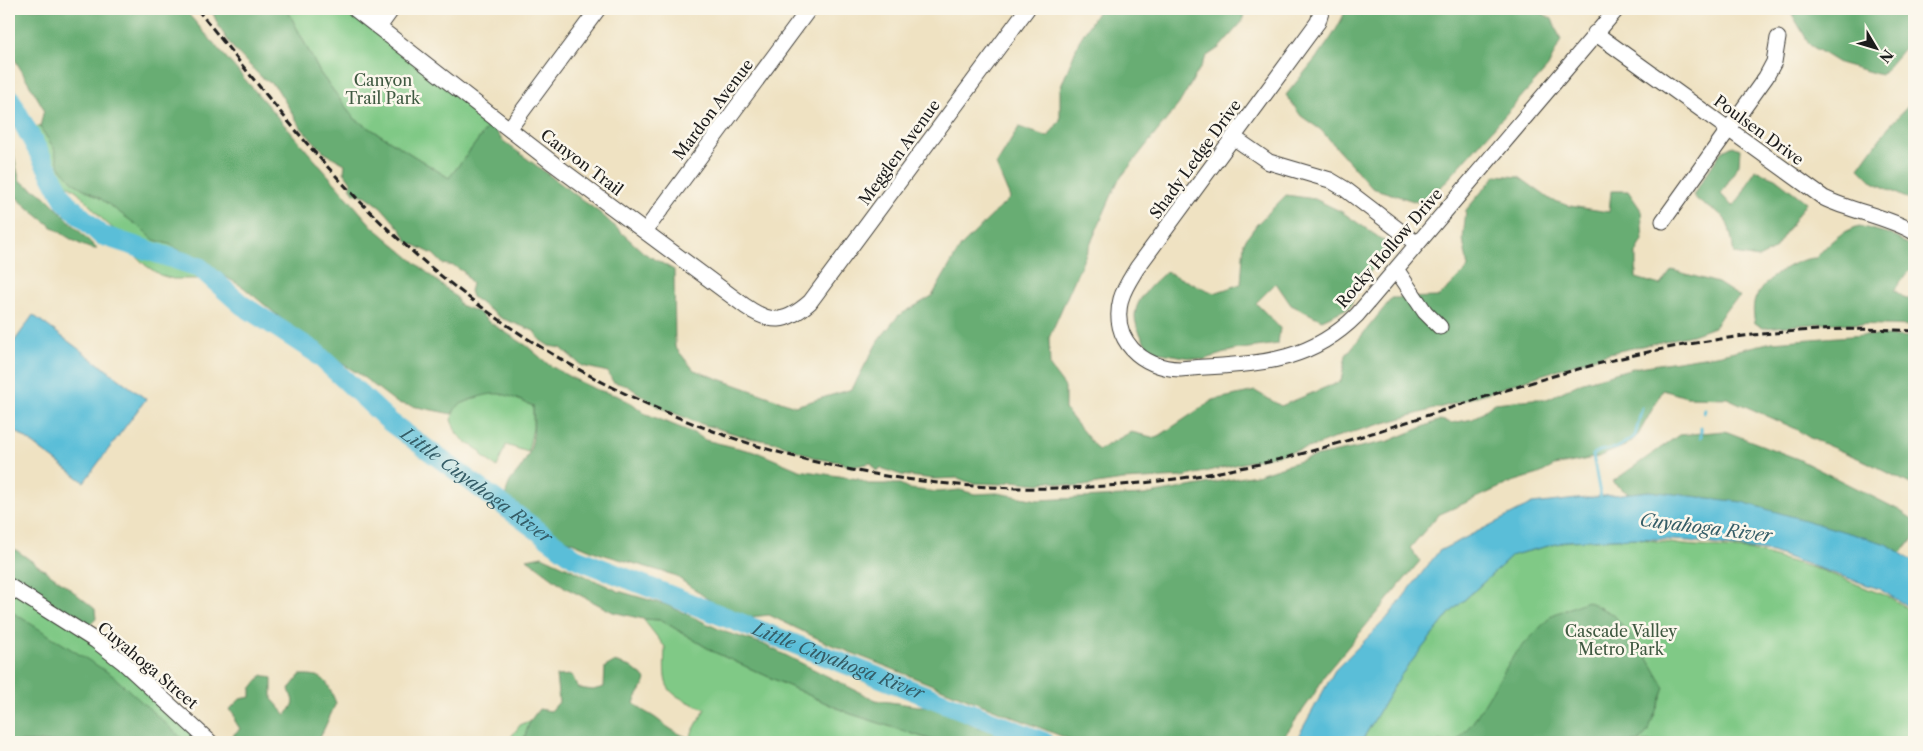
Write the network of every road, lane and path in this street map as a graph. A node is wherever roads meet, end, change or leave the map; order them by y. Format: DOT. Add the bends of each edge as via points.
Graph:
graph roads {
  1 [pos="355,9"];
  2 [pos="392,9"];
  3 [pos="598,9"];
  4 [pos="809,9"];
  5 [pos="1027,9"];
  6 [pos="1322,9"];
  7 [pos="1617,9"];
  8 [pos="379,27"];
  9 [pos="1595,33"];
  10 [pos="1778,38"];
  11 [pos="508,129"];
  12 [pos="1728,130"];
  13 [pos="1233,137"];
  14 [pos="1663,221"];
  15 [pos="645,231"];
  16 [pos="1914,232"];
  17 [pos="1417,244"];
  18 [pos="1396,269"];
  19 [pos="797,313"];
  20 [pos="1440,327"];
  21 [pos="1125,338"];
  22 [pos="9,586"];
  23 [pos="210,742"];
  1 -- 8 [label="street, Canyon Trail"];
  2 -- 8 [label="street"];
  3 -- 11 [label="street"];
  4 -- 15 [label="street, Mardon Avenue"];
  5 -- 19 [label="street, Megglen Avenue" via="810,302"];
  6 -- 13 [label="street, Shady Ledge Drive" via="1318,22"];
  7 -- 9 [label="street, Rocky Hollow Drive"];
  8 -- 11 [label="street, Canyon Trail"];
  9 -- 12 [label="street, Poulsen Drive"];
  9 -- 17 [label="street, Rocky Hollow Drive"];
  10 -- 12 [label="street" via="1774,62 1766,77"];
  11 -- 15 [label="street, Canyon Trail"];
  12 -- 14 [label="street"];
  12 -- 16 [label="street, Poulsen Drive" via="1824,198 1842,207 1890,220"];
  13 -- 17 [label="street" via="1269,162 1330,180"];
  13 -- 21 [label="street, Shady Ledge Drive" via="1126,287 1120,310 1120,325"];
  15 -- 19 [label="street, Canyon Trail" via="759,315 777,319"];
  17 -- 18 [label="street, Rocky Hollow Drive"];
  18 -- 20 [label="street" via="1425,312"];
  18 -- 21 [label="street, Rocky Hollow Drive" via="1345,327 1316,347 1288,358 1169,369 1144,360"];
  22 -- 23 [label="street, Cuyahoga Street" via="96,641"];
}
